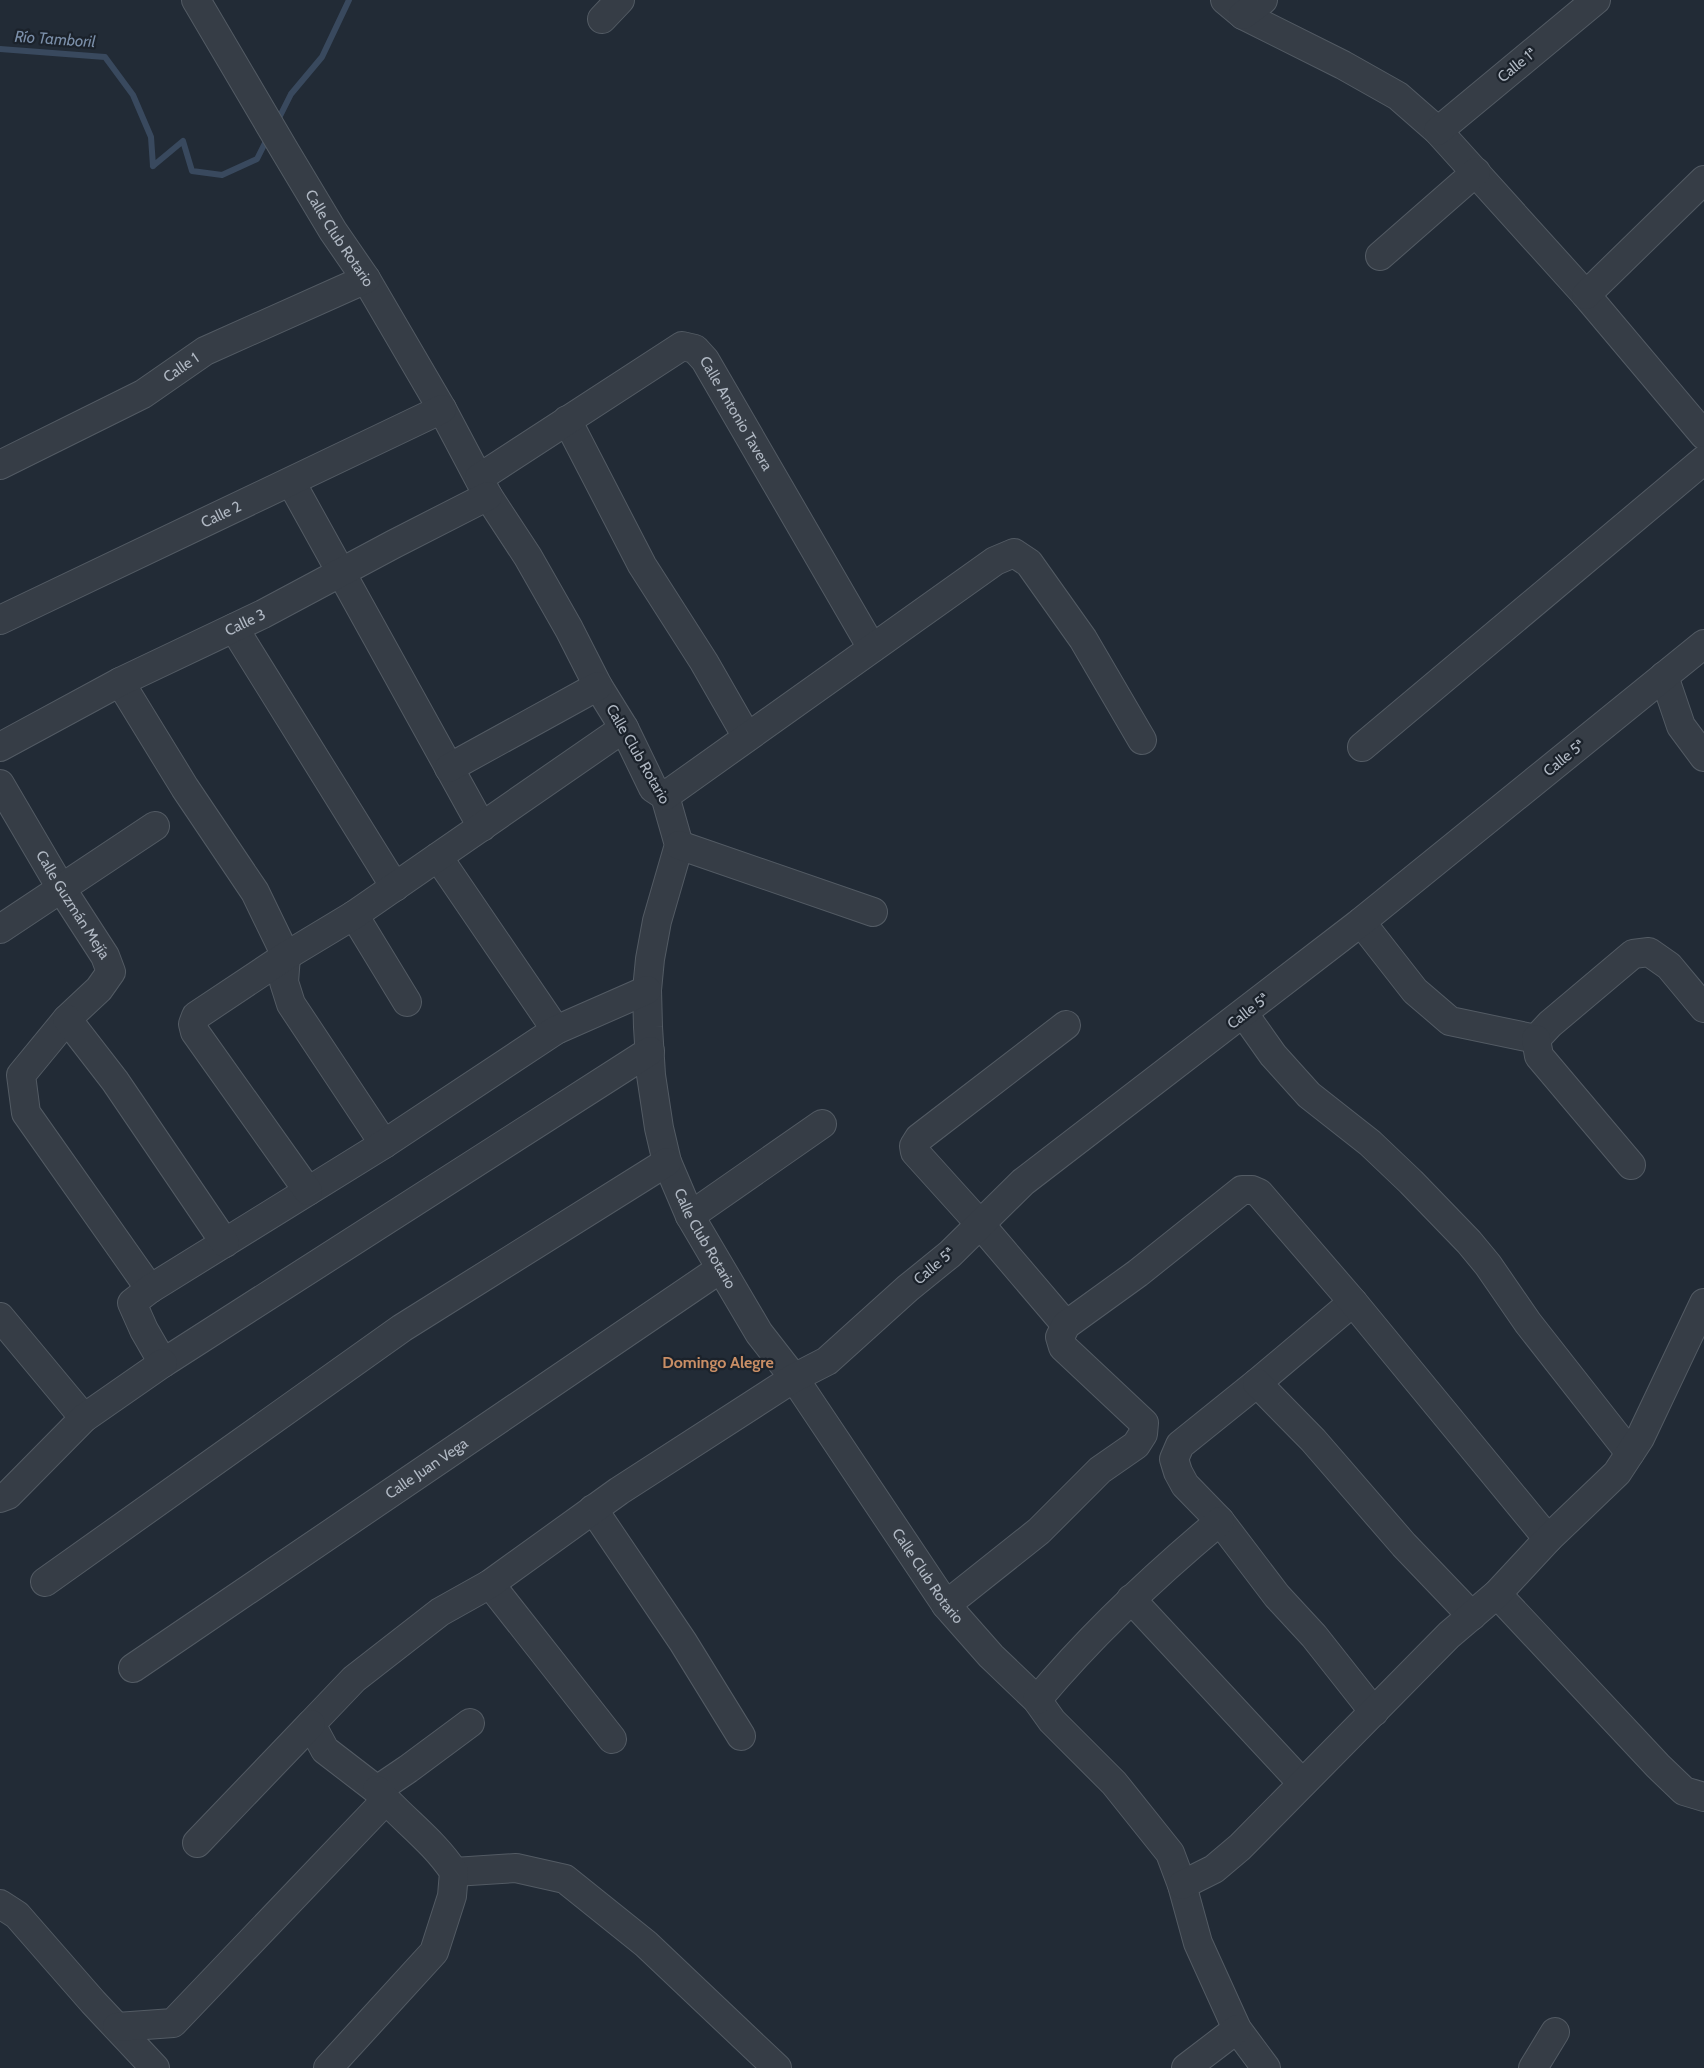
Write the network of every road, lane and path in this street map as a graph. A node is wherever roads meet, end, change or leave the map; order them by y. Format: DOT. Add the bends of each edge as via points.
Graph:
graph roads {
  1 [pos="196,0"];
  2 [pos="1596,0"];
  3 [pos="1244,5"];
  4 [pos="1438,131"];
  5 [pos="1476,172"];
  6 [pos="1704,180"];
  7 [pos="1380,256"];
  8 [pos="366,279"];
  9 [pos="1586,295"];
  10 [pos="442,410"];
  11 [pos="567,420"];
  12 [pos="1704,435"];
  13 [pos="1704,460"];
  14 [pos="0,466"];
  15 [pos="291,482"];
  16 [pos="484,487"];
  17 [pos="340,573"];
  18 [pos="0,620"];
  19 [pos="234,628"];
  20 [pos="1704,644"];
  21 [pos="872,648"];
  22 [pos="1664,676"];
  23 [pos="120,682"];
  24 [pos="598,686"];
  25 [pos="624,728"];
  26 [pos="747,737"];
  27 [pos="1142,740"];
  28 [pos="0,747"];
  29 [pos="1362,747"];
  30 [pos="1704,758"];
  31 [pos="449,768"];
  32 [pos="0,784"];
  33 [pos="665,796"];
  34 [pos="155,826"];
  35 [pos="482,827"];
  36 [pos="679,845"];
  37 [pos="438,857"];
  38 [pos="394,887"];
  39 [pos="61,888"];
  40 [pos="873,912"];
  41 [pos="354,915"];
  42 [pos="1361,922"];
  43 [pos="0,929"];
  44 [pos="286,956"];
  45 [pos="647,990"];
  46 [pos="407,1002"];
  47 [pos="1704,1008"];
  48 [pos="1244,1014"];
  49 [pos="67,1019"];
  50 [pos="1066,1025"];
  51 [pos="556,1030"];
  52 [pos="1536,1039"];
  53 [pos="650,1051"];
  54 [pos="822,1124"];
  55 [pos="384,1144"];
  56 [pos="667,1162"];
  57 [pos="1631,1165"];
  58 [pos="308,1191"];
  59 [pos="690,1216"];
  60 [pos="980,1224"];
  61 [pos="225,1242"];
  62 [pos="720,1270"];
  63 [pos="150,1289"];
  64 [pos="1353,1302"];
  65 [pos="1704,1303"];
  66 [pos="0,1317"];
  67 [pos="1066,1325"];
  68 [pos="163,1363"];
  69 [pos="794,1378"];
  70 [pos="1258,1383"];
  71 [pos="84,1418"];
  72 [pos="1143,1434"];
  73 [pos="1630,1452"];
  74 [pos="1174,1458"];
  75 [pos="0,1498"];
  76 [pos="593,1509"];
  77 [pos="1220,1521"];
  78 [pos="1548,1539"];
  79 [pos="45,1582"];
  80 [pos="490,1584"];
  81 [pos="1497,1594"];
  82 [pos="1131,1599"];
  83 [pos="946,1605"];
  84 [pos="1472,1616"];
  85 [pos="133,1668"];
  86 [pos="1037,1700"];
  87 [pos="1374,1712"];
  88 [pos="470,1722"];
  89 [pos="311,1724"];
  90 [pos="741,1736"];
  91 [pos="612,1739"];
  92 [pos="1302,1783"];
  93 [pos="381,1795"];
  94 [pos="1704,1797"];
  95 [pos="197,1843"];
  96 [pos="454,1872"];
  97 [pos="1182,1885"];
  98 [pos="0,1904"];
  99 [pos="117,2027"];
  100 [pos="1237,2029"];
  101 [pos="1555,2032"];
  102 [pos="154,2068"];
  103 [pos="328,2068"];
  104 [pos="777,2068"];
  105 [pos="1186,2068"];
  106 [pos="1266,2068"];
  107 [pos="1533,2068"];
  1 -- 8 [label="street, Calle Club Rotario" via="284,152"];
  2 -- 4 [label="street, Calle 1ª"];
  3 -- 4 [label="street" via="1398,96"];
  4 -- 5 [label="street"];
  5 -- 7 [label="street"];
  5 -- 9 [label="street"];
  6 -- 9 [label="street"];
  8 -- 10 [label="street, Calle Club Rotario"];
  8 -- 14 [label="street, Calle 1" via="205,351 143,394"];
  9 -- 12 [label="street"];
  10 -- 15 [label="street, Calle 2"];
  10 -- 16 [label="street, Calle Club Rotario"];
  11 -- 16 [label="street, Calle Antonio Tavera"];
  11 -- 21 [label="street, Calle Antonio Tavera" via="682,346 695,349 705,360"];
  11 -- 26 [label="street" via="642,565"];
  13 -- 29 [label="street"];
  15 -- 17 [label="street"];
  15 -- 18 [label="street, Calle 2"];
  16 -- 17 [label="street, Calle 3"];
  16 -- 24 [label="street, Calle Club Rotario" via="528,557"];
  17 -- 19 [label="street, Calle 3"];
  17 -- 31 [label="street"];
  19 -- 23 [label="street, Calle 3"];
  19 -- 38 [label="street"];
  20 -- 22 [label="street, Calle 5ª"];
  21 -- 26 [label="street"];
  21 -- 27 [label="street" via="996,561 1014,554 1029,563 1083,639"];
  22 -- 30 [label="street" via="1681,726"];
  22 -- 42 [label="street, Calle 5ª"];
  23 -- 28 [label="street, Calle 3"];
  23 -- 44 [label="street" via="185,788 255,892"];
  24 -- 25 [label="street, Calle Club Rotario"];
  24 -- 31 [label="street"];
  25 -- 33 [label="street, Calle Club Rotario" via="654,788"];
  25 -- 35 [label="street"];
  26 -- 33 [label="street"];
  31 -- 35 [label="street"];
  32 -- 39 [label="street, Calle Guzmán Mejía"];
  33 -- 36 [label="street, Calle Club Rotario"];
  34 -- 39 [label="street"];
  35 -- 37 [label="street"];
  36 -- 40 [label="street"];
  36 -- 45 [label="street, Calle Club Rotario" via="657,921"];
  37 -- 38 [label="street"];
  37 -- 51 [label="street"];
  38 -- 41 [label="street"];
  39 -- 43 [label="street"];
  39 -- 49 [label="street, Calle Guzmán Mejía" via="105,956 111,972 99,989"];
  41 -- 44 [label="street"];
  41 -- 46 [label="street"];
  42 -- 48 [label="street, Calle 5ª"];
  42 -- 52 [label="street" via="1415,991 1450,1021"];
  44 -- 55 [label="street" via="284,982 291,1004"];
  44 -- 58 [label="street" via="196,1016 193,1024 195,1032"];
  45 -- 51 [label="street"];
  45 -- 53 [label="street, Calle Club Rotario"];
  47 -- 52 [label="street" via="1669,966 1649,952 1632,954"];
  48 -- 60 [label="street, Calle 5ª" via="1023,1182"];
  48 -- 73 [label="street" via="1273,1055 1309,1094 1370,1143 1470,1242 1528,1323"];
  49 -- 61 [label="street" via="115,1081"];
  49 -- 63 [label="street" via="21,1075 26,1113"];
  50 -- 60 [label="street" via="919,1138 914,1146 915,1152"];
  51 -- 55 [label="street"];
  52 -- 57 [label="street" via="1539,1056"];
  53 -- 56 [label="street, Calle Club Rotario" via="659,1128"];
  53 -- 68 [label="street"];
  54 -- 59 [label="street"];
  55 -- 58 [label="street"];
  56 -- 59 [label="street, Calle Club Rotario"];
  56 -- 79 [label="street" via="402,1328"];
  58 -- 61 [label="street"];
  59 -- 62 [label="street, Calle Club Rotario"];
  60 -- 67 [label="street"];
  60 -- 69 [label="street, Calle 5ª" via="828,1361"];
  61 -- 63 [label="street"];
  62 -- 69 [label="street, Calle Club Rotario" via="759,1334"];
  62 -- 85 [label="street, Calle Juan Vega"];
  63 -- 68 [label="street" via="132,1303"];
  64 -- 67 [label="street" via="1259,1193 1242,1190 1138,1273"];
  64 -- 70 [label="street"];
  64 -- 78 [label="street"];
  65 -- 73 [label="street" via="1640,1438"];
  66 -- 71 [label="street"];
  67 -- 72 [label="street" via="1060,1337 1063,1347 1144,1423"];
  68 -- 71 [label="street"];
  69 -- 76 [label="street, Calle 5ª"];
  69 -- 83 [label="street, Calle Club Rotario"];
  70 -- 74 [label="street" via="1180,1445"];
  70 -- 84 [label="street"];
  71 -- 75 [label="street" via="8,1495"];
  72 -- 74 [label="street"];
  72 -- 83 [label="street" via="1136,1445 1100,1470 1039,1531"];
  73 -- 78 [label="street" via="1616,1473"];
  74 -- 77 [label="street" via="1185,1485"];
  76 -- 80 [label="street, Calle 5ª"];
  76 -- 90 [label="street" via="683,1642"];
  77 -- 82 [label="street"];
  77 -- 87 [label="street" via="1277,1596 1314,1636"];
  78 -- 81 [label="street"];
  80 -- 89 [label="street, Calle 5ª" via="440,1612 362,1672"];
  80 -- 91 [label="street"];
  81 -- 84 [label="street"];
  81 -- 94 [label="street" via="1684,1792"];
  82 -- 86 [label="street" via="1070,1660"];
  82 -- 92 [label="street"];
  83 -- 86 [label="street, Calle Club Rotario" via="991,1656"];
  84 -- 87 [label="street" via="1449,1635"];
  86 -- 97 [label="street, Calle Club Rotario" via="1052,1721 1114,1783 1170,1853"];
  87 -- 92 [label="street"];
  88 -- 93 [label="street" via="408,1769"];
  89 -- 93 [label="street" via="325,1750"];
  89 -- 95 [label="street, Calle 5ª"];
  92 -- 97 [label="street" via="1240,1847 1214,1869"];
  93 -- 96 [label="street" via="432,1843"];
  93 -- 99 [label="street" via="173,2023"];
  96 -- 103 [label="street" via="452,1896 434,1952"];
  96 -- 104 [label="street" via="516,1868 565,1879 646,1944"];
  97 -- 100 [label="street, Calle Club Rotario" via="1198,1943"];
  98 -- 99 [label="street" via="17,1915"];
  99 -- 102 [label="street"];
  100 -- 105 [label="street"];
  100 -- 106 [label="street, Calle Club Rotario"];
  101 -- 107 [label="street"];
}
